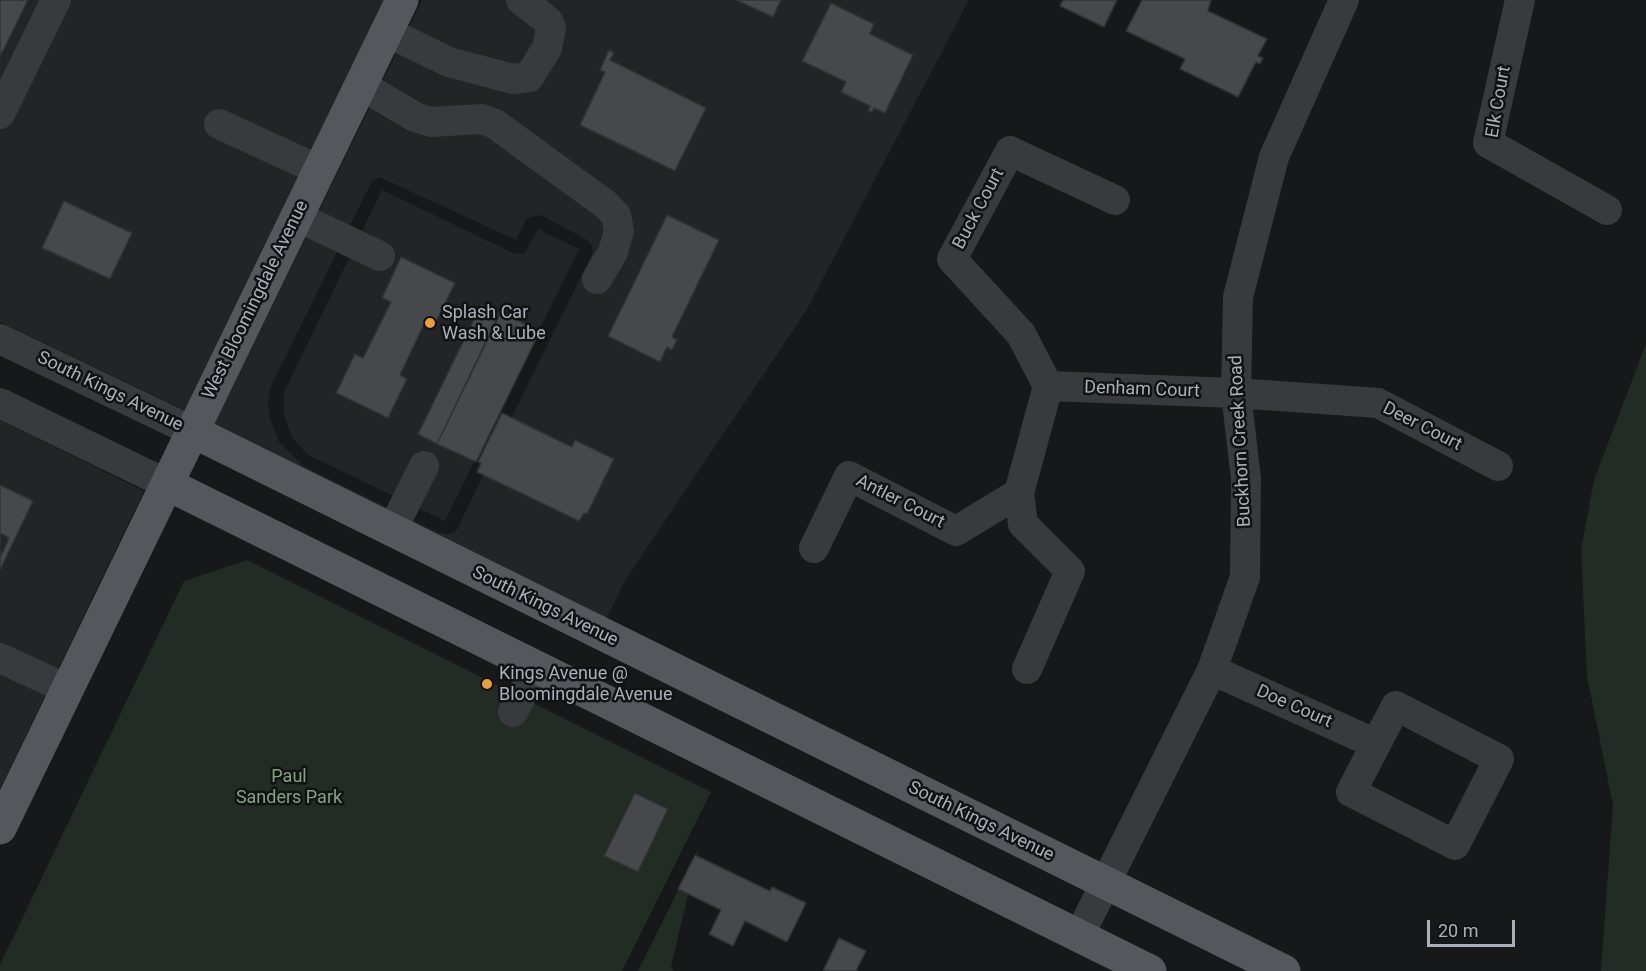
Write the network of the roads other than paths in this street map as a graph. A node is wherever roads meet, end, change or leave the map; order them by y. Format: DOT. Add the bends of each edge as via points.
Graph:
graph roads {
  1 [pos="56,0"];
  2 [pos="402,0"];
  3 [pos="521,0"];
  4 [pos="1344,0"];
  5 [pos="1520,0"];
  6 [pos="387,32"];
  7 [pos="361,85"];
  8 [pos="0,114"];
  9 [pos="219,124"];
  10 [pos="319,170"];
  11 [pos="1114,200"];
  12 [pos="1607,210"];
  13 [pos="296,216"];
  14 [pos="380,256"];
  15 [pos="597,279"];
  16 [pos="0,339"];
  17 [pos="1048,386"];
  18 [pos="1236,393"];
  19 [pos="0,403"];
  20 [pos="192,432"];
  21 [pos="424,466"];
  22 [pos="1498,466"];
  23 [pos="167,484"];
  24 [pos="1019,493"];
  25 [pos="392,530"];
  26 [pos="814,548"];
  27 [pos="0,658"];
  28 [pos="536,667"];
  29 [pos="1027,669"];
  30 [pos="1212,669"];
  31 [pos="67,689"];
  32 [pos="513,712"];
  33 [pos="1376,744"];
  34 [pos="0,828"];
  35 [pos="1106,883"];
  36 [pos="1079,936"];
  37 [pos="1150,971"];
  38 [pos="1284,971"];
  1 -- 8 [label="street"];
  2 -- 6 [label="main road, West Bloomingdale Avenue"];
  3 -- 6 [label="street" via="548,21 551,28 547,48 529,77 513,79 449,62"];
  4 -- 18 [label="street, Buckhorn Creek Road" via="1274,157 1238,297"];
  5 -- 12 [label="street, Elk Court" via="1488,143"];
  6 -- 7 [label="main road, West Bloomingdale Avenue"];
  7 -- 10 [label="main road, West Bloomingdale Avenue"];
  7 -- 15 [label="street" via="415,117 431,122 471,118 495,124 605,204 615,215 619,231"];
  9 -- 10 [label="street"];
  10 -- 13 [label="main road, West Bloomingdale Avenue"];
  11 -- 17 [label="street, Buck Court" via="1010,151 952,259 1020,334"];
  13 -- 14 [label="street"];
  13 -- 20 [label="main road, West Bloomingdale Avenue"];
  16 -- 20 [label="street, South Kings Avenue"];
  17 -- 18 [label="street, Denham Court"];
  17 -- 24 [label="street"];
  18 -- 22 [label="street, Deer Court" via="1378,403"];
  18 -- 30 [label="street, Buckhorn Creek Road" via="1246,479 1245,577"];
  19 -- 23 [label="street"];
  20 -- 23 [label="main road, West Bloomingdale Avenue"];
  20 -- 25 [label="main road, South Kings Avenue"];
  21 -- 25 [label="street"];
  23 -- 28 [label="main road"];
  23 -- 31 [label="main road, West Bloomingdale Avenue"];
  24 -- 26 [label="street, Antler Court" via="956,531 849,476"];
  24 -- 29 [label="street" via="1023,524 1070,571"];
  25 -- 35 [label="main road, South Kings Avenue"];
  27 -- 31 [label="street"];
  28 -- 32 [label="street"];
  28 -- 36 [label="main road"];
  30 -- 33 [label="street, Doe Court"];
  30 -- 35 [label="street, Buckhorn Creek Road"];
  31 -- 34 [label="main road, West Bloomingdale Avenue"];
  33 -- 33 [label="street" via="1396,706 1499,759 1455,845 1351,792"];
  35 -- 36 [label="street, Buckhorn Creek Road"];
  35 -- 38 [label="main road, South Kings Avenue"];
  36 -- 37 [label="main road"];
}
